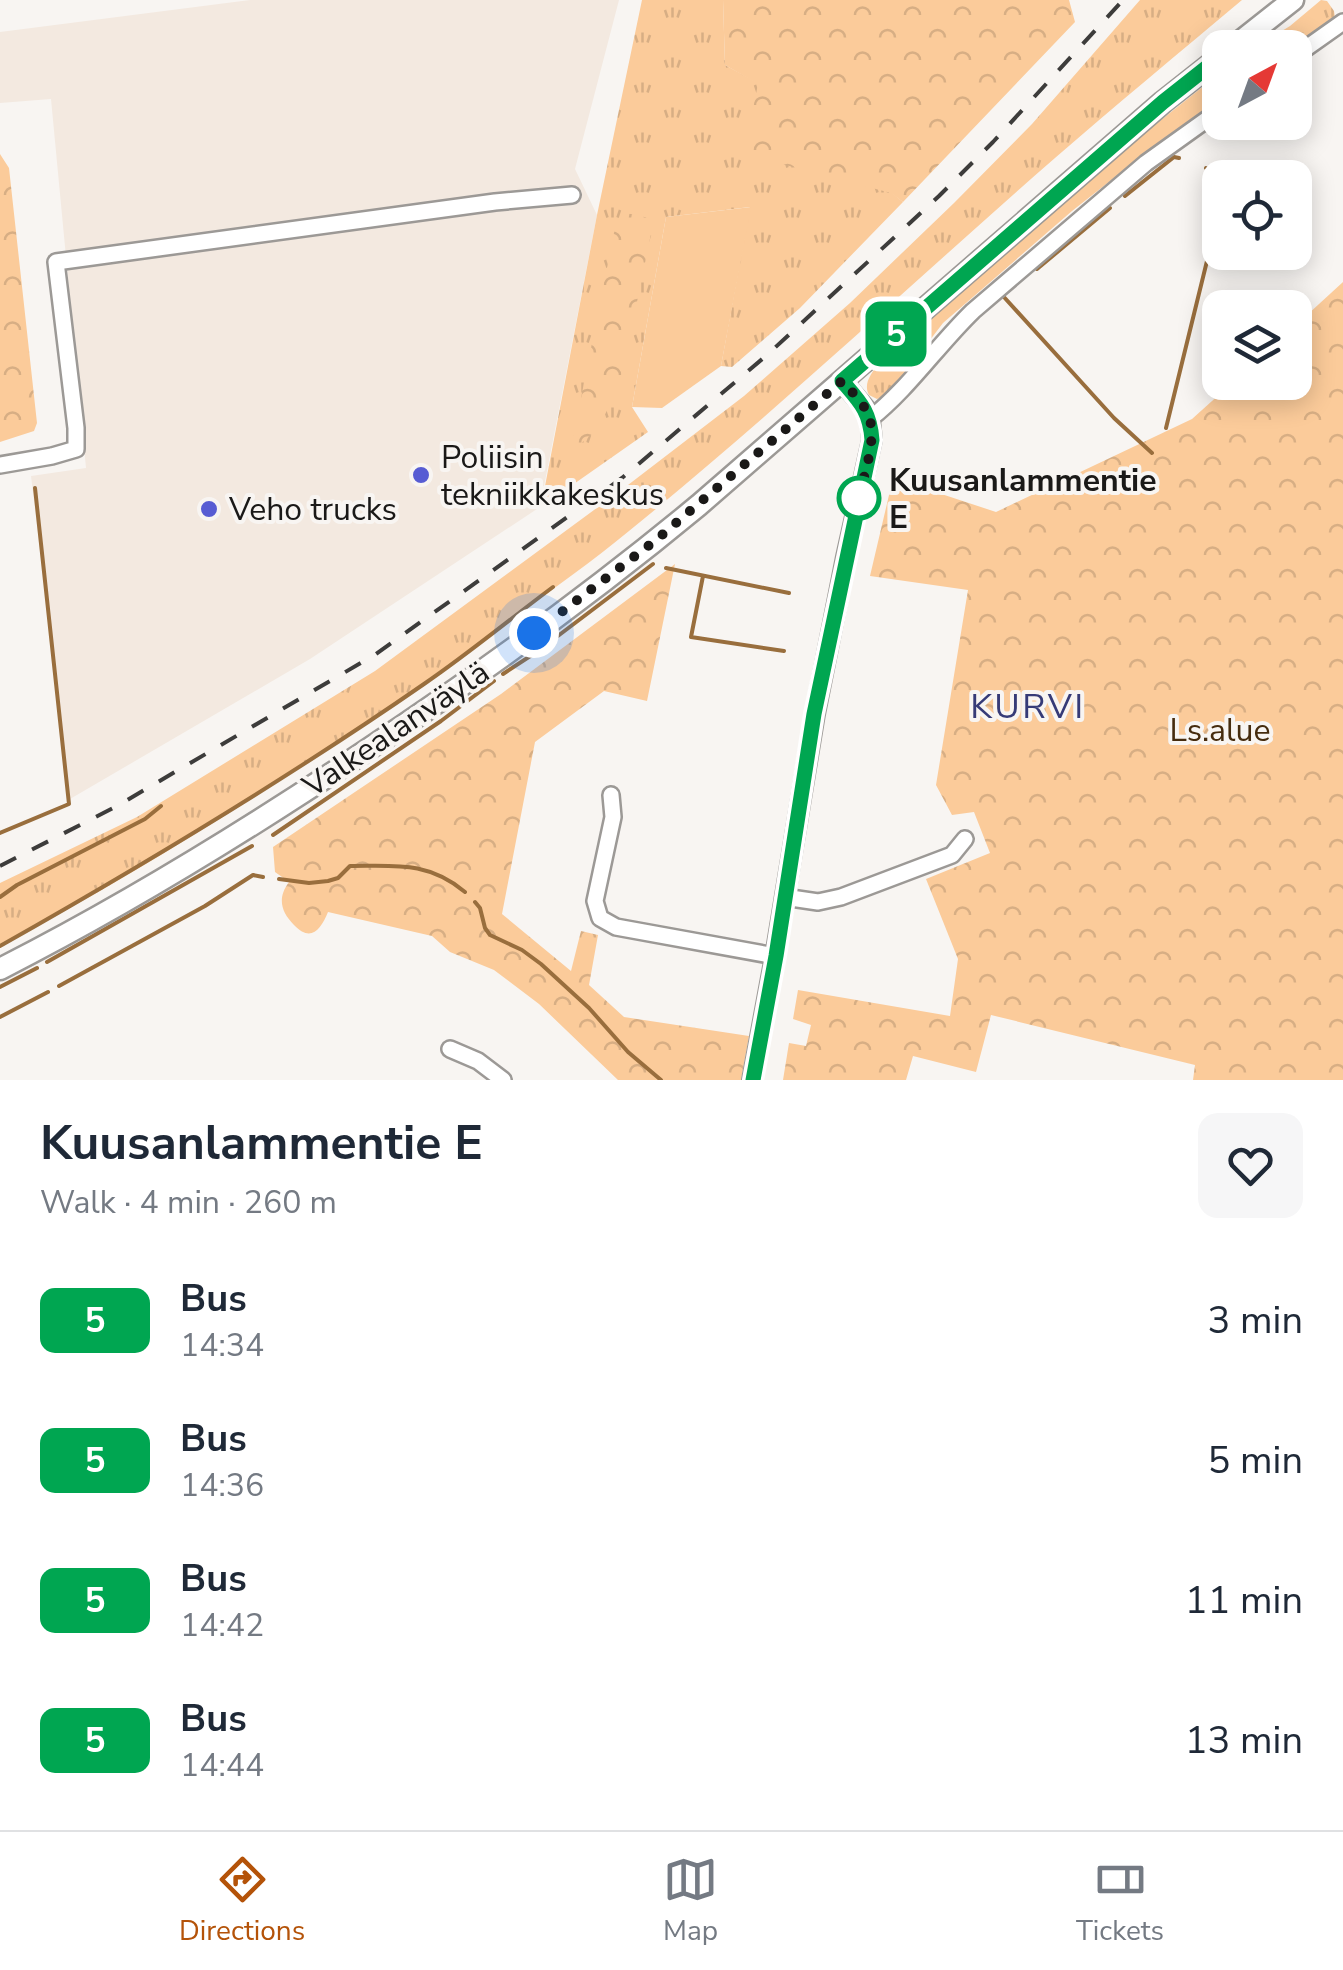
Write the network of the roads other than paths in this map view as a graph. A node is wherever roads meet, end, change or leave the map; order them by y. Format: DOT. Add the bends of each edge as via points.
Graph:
graph roads {
  1 [pos="1294,0"];
  2 [pos="1343,22"];
  3 [pos="1255,30"];
  4 [pos="1312,44"];
  5 [pos="1202,72"];
  6 [pos="1202,123"];
  7 [pos="572,195"];
  8 [pos="842,381"];
  9 [pos="870,420"];
  10 [pos="0,465"];
  11 [pos="611,796"];
  12 [pos="964,839"];
  13 [pos="784,898"];
  14 [pos="776,956"];
  15 [pos="0,969"];
  16 [pos="450,1049"];
  17 [pos="496,1078"];
  18 [pos="752,1080"];
  1 -- 3 [label="main road"];
  2 -- 4 [label="street"];
  5 -- 8 [label="main road, Valkealanväylä"];
  6 -- 9 [label="street" via="986,300"];
  7 -- 10 [label="street" via="56,262 76,449"];
  8 -- 9 [label="street"];
  8 -- 15 [label="main road, Valkealanväylä" via="656,540 425,711 257,823"];
  9 -- 13 [label="street" via="872,440 814,714"];
  11 -- 14 [label="street" via="613,817 595,900 600,918 616,927"];
  12 -- 13 [label="street" via="952,854 841,898"];
  13 -- 14 [label="street"];
  14 -- 18 [label="street"];
  16 -- 17 [label="street"];
}
